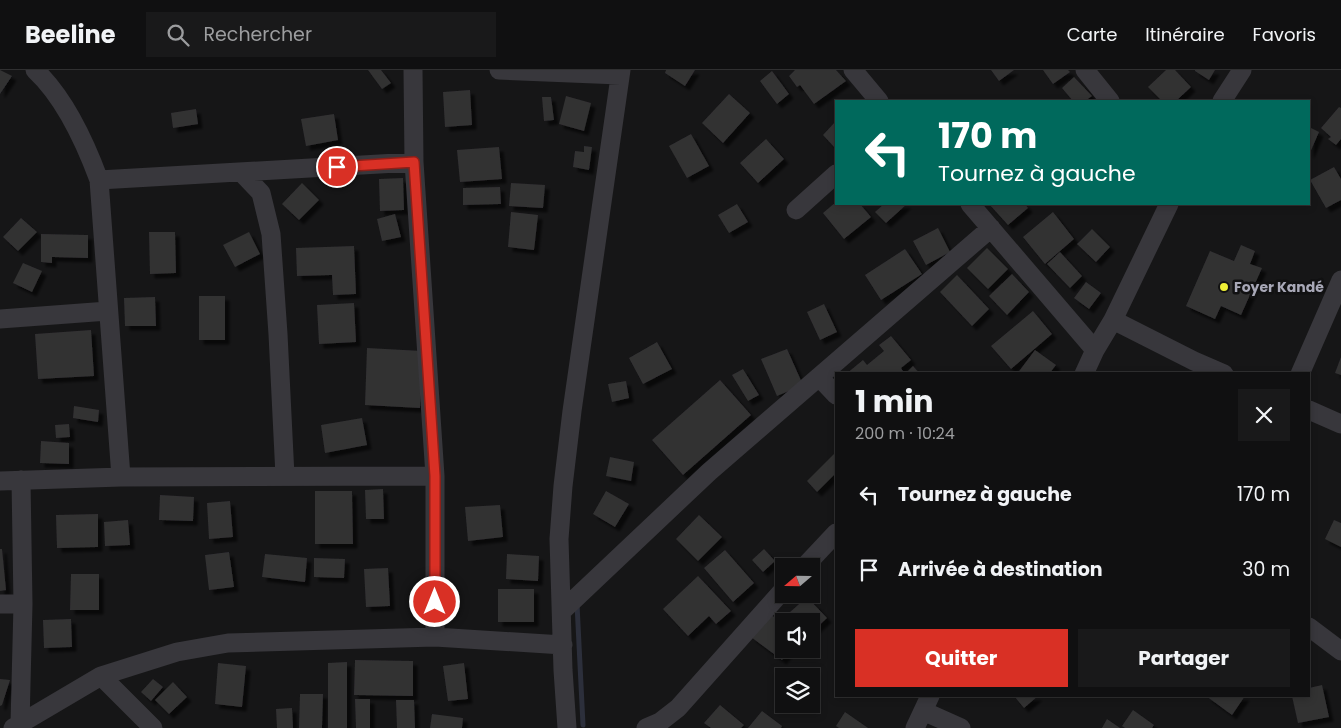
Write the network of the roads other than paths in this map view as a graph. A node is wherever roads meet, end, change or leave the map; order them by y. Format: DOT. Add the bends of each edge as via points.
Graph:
graph roads {
  1 [pos="413,70"];
  2 [pos="499,70"];
  3 [pos="853,70"];
  4 [pos="1086,70"];
  5 [pos="1242,70"];
  6 [pos="37,71"];
  7 [pos="621,73"];
  8 [pos="878,100"];
  9 [pos="1109,100"];
  10 [pos="1223,100"];
  11 [pos="414,162"];
  12 [pos="241,172"];
  13 [pos="835,175"];
  14 [pos="100,180"];
  15 [pos="971,205"];
  16 [pos="1169,205"];
  17 [pos="796,210"];
  18 [pos="991,228"];
  19 [pos="1341,280"];
  20 [pos="108,311"];
  21 [pos="0,319"];
  22 [pos="1113,320"];
  23 [pos="1095,350"];
  24 [pos="1192,367"];
  25 [pos="1085,372"];
  26 [pos="1215,372"];
  27 [pos="1301,372"];
  28 [pos="819,377"];
  29 [pos="835,394"];
  30 [pos="1310,410"];
  31 [pos="1341,424"];
  32 [pos="285,476"];
  33 [pos="435,476"];
  34 [pos="121,477"];
  35 [pos="21,480"];
  36 [pos="0,481"];
  37 [pos="835,534"];
  38 [pos="813,558"];
  39 [pos="775,599"];
  40 [pos="0,604"];
  41 [pos="22,604"];
  42 [pos="562,611"];
  43 [pos="1310,628"];
  44 [pos="435,637"];
  45 [pos="563,645"];
  46 [pos="1341,651"];
  47 [pos="101,676"];
  48 [pos="923,712"];
  49 [pos="17,726"];
  50 [pos="153,728"];
  51 [pos="567,728"];
  52 [pos="646,728"];
  53 [pos="961,728"];
  1 -- 11 [label="street"];
  2 -- 7 [label="street"];
  3 -- 8 [label="street"];
  4 -- 9 [label="street"];
  5 -- 10 [label="street"];
  6 -- 14 [label="street" via="74,123"];
  7 -- 42 [label="street" via="566,458 559,539"];
  11 -- 12 [label="street"];
  11 -- 33 [label="street"];
  12 -- 14 [label="street"];
  12 -- 32 [label="street" via="261,193 271,234"];
  13 -- 17 [label="street"];
  14 -- 20 [label="street"];
  15 -- 18 [label="street"];
  16 -- 22 [label="street"];
  18 -- 23 [label="street"];
  18 -- 28 [label="street"];
  19 -- 27 [label="street"];
  20 -- 21 [label="street"];
  20 -- 34 [label="street"];
  22 -- 23 [label="street"];
  22 -- 24 [label="street"];
  23 -- 25 [label="street"];
  24 -- 26 [label="street"];
  28 -- 29 [label="street"];
  28 -- 42 [label="street" via="709,472"];
  30 -- 31 [label="street"];
  32 -- 33 [label="street"];
  32 -- 34 [label="street"];
  33 -- 44 [label="street"];
  34 -- 35 [label="street"];
  35 -- 36 [label="street"];
  35 -- 41 [label="street"];
  37 -- 38 [label="street"];
  39 -- 52 [label="street" via="678,708"];
  40 -- 41 [label="street"];
  41 -- 49 [label="street"];
  42 -- 45 [label="street"];
  43 -- 46 [label="street"];
  44 -- 45 [label="street"];
  44 -- 47 [label="street" via="228,642 177,652"];
  45 -- 51 [label="street"];
  47 -- 49 [label="street"];
  47 -- 50 [label="street"];
  48 -- 53 [label="street"];
}
